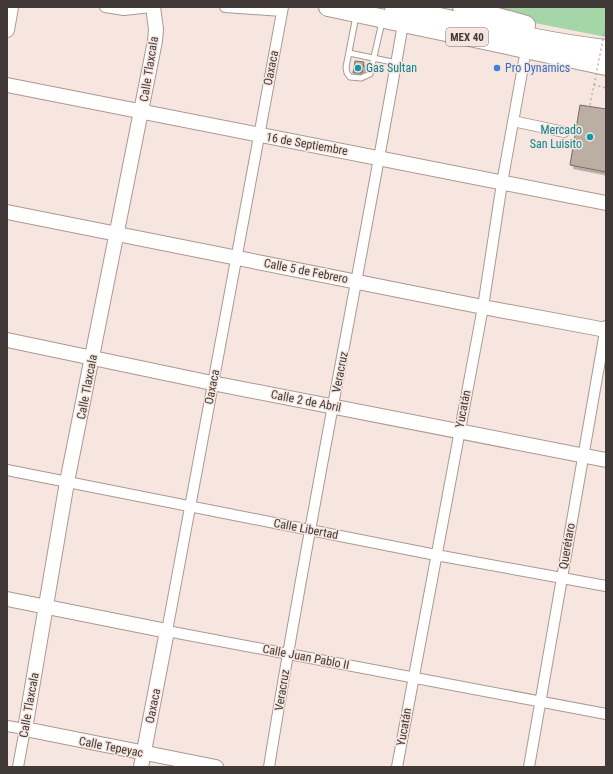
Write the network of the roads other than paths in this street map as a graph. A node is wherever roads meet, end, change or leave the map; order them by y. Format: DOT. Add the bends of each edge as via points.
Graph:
graph roads {
  1 [pos="11,7"];
  2 [pos="105,7"];
  3 [pos="152,7"];
  4 [pos="225,7"];
  5 [pos="328,7"];
  6 [pos="462,7"];
  7 [pos="282,9"];
  8 [pos="357,13"];
  9 [pos="388,13"];
  10 [pos="403,24"];
  11 [pos="7,30"];
  12 [pos="526,37"];
  13 [pos="606,40"];
  14 [pos="349,53"];
  15 [pos="374,58"];
  16 [pos="397,63"];
  17 [pos="606,66"];
  18 [pos="7,85"];
  19 [pos="142,111"];
  20 [pos="513,121"];
  21 [pos="564,132"];
  22 [pos="258,135"];
  23 [pos="380,157"];
  24 [pos="502,183"];
  25 [pos="606,203"];
  26 [pos="7,212"];
  27 [pos="117,236"];
  28 [pos="238,258"];
  29 [pos="357,282"];
  30 [pos="483,307"];
  31 [pos="606,328"];
  32 [pos="7,340"];
  33 [pos="92,358"];
  34 [pos="212,383"];
  35 [pos="334,406"];
  36 [pos="459,432"];
  37 [pos="583,456"];
  38 [pos="606,460"];
  39 [pos="7,470"];
  40 [pos="67,482"];
  41 [pos="190,506"];
  42 [pos="311,530"];
  43 [pos="436,555"];
  44 [pos="562,578"];
  45 [pos="606,586"];
  46 [pos="7,599"];
  47 [pos="47,607"];
  48 [pos="167,631"];
  49 [pos="287,654"];
  50 [pos="413,678"];
  51 [pos="540,702"];
  52 [pos="606,714"];
  53 [pos="7,726"];
  54 [pos="25,730"];
  55 [pos="143,760"];
  56 [pos="18,767"];
  57 [pos="216,767"];
  58 [pos="269,767"];
  59 [pos="397,767"];
  60 [pos="529,767"];
  1 -- 11 [label="street"];
  2 -- 3 [label="street" via="124,10"];
  3 -- 19 [label="street, Calle Tlaxcala" via="156,28 155,41"];
  4 -- 7 [label="street"];
  5 -- 8 [label="highway, MEX 40"];
  6 -- 12 [label="highway, MEX 40"];
  7 -- 22 [label="street, Oaxaca"];
  8 -- 9 [label="highway, MEX 40"];
  8 -- 14 [label="lane"];
  9 -- 10 [label="highway, MEX 40"];
  9 -- 12 [label="highway, MEX 40" via="427,14"];
  9 -- 15 [label="lane"];
  10 -- 12 [label="highway, MEX 40"];
  10 -- 16 [label="street, Veracruz"];
  12 -- 13 [label="highway, MEX 40"];
  12 -- 17 [label="highway, MEX 40"];
  12 -- 20 [label="street, Yucatán"];
  14 -- 15 [label="lane"];
  14 -- 15 [label="lane" via="346,70 350,76 368,76 372,71"];
  15 -- 16 [label="lane"];
  16 -- 23 [label="street, Veracruz"];
  18 -- 19 [label="street, 16 de Septiembre"];
  19 -- 22 [label="street, 16 de Septiembre"];
  19 -- 27 [label="street, Calle Tlaxcala"];
  20 -- 21 [label="street"];
  20 -- 24 [label="street, Yucatán"];
  22 -- 23 [label="street, 16 de Septiembre"];
  22 -- 28 [label="street, Oaxaca"];
  23 -- 24 [label="street, 16 de Septiembre"];
  23 -- 29 [label="street, Veracruz"];
  24 -- 25 [label="street, 16 de Septiembre"];
  24 -- 30 [label="street, Yucatán"];
  26 -- 27 [label="street, Calle 5 de Febrero"];
  27 -- 28 [label="street, Calle 5 de Febrero"];
  27 -- 33 [label="street, Calle Tlaxcala"];
  28 -- 29 [label="street, Calle 5 de Febrero"];
  28 -- 34 [label="street, Oaxaca"];
  29 -- 30 [label="street, Calle 5 de Febrero"];
  29 -- 35 [label="street, Veracruz"];
  30 -- 31 [label="street, Calle 5 de Febrero"];
  30 -- 36 [label="street, Yucatán"];
  31 -- 37 [label="street, Querétaro"];
  32 -- 33 [label="street, Calle 2 de Abril"];
  33 -- 34 [label="street, Calle 2 de Abril"];
  33 -- 40 [label="street, Calle Tlaxcala"];
  34 -- 35 [label="street, Calle 2 de Abril"];
  34 -- 41 [label="street, Oaxaca"];
  35 -- 36 [label="street, Calle 2 de Abril"];
  35 -- 42 [label="street, Veracruz"];
  36 -- 37 [label="street, Calle 2 de Abril"];
  36 -- 43 [label="street, Yucatán"];
  37 -- 38 [label="street, Calle 2 de Abril"];
  37 -- 44 [label="street, Querétaro"];
  39 -- 40 [label="street, Calle Libertad"];
  40 -- 41 [label="street, Calle Libertad"];
  40 -- 47 [label="street, Calle Tlaxcala"];
  41 -- 42 [label="street, Calle Libertad"];
  41 -- 48 [label="street, Oaxaca"];
  42 -- 43 [label="street, Calle Libertad"];
  42 -- 49 [label="street, Veracruz"];
  43 -- 44 [label="street, Calle Libertad"];
  43 -- 50 [label="street, Yucatán"];
  44 -- 45 [label="street, Calle Libertad"];
  44 -- 51 [label="street, Querétaro"];
  46 -- 47 [label="street, Calle Juan Pablo II"];
  47 -- 48 [label="street, Calle Juan Pablo II"];
  47 -- 54 [label="street, Calle Tlaxcala"];
  48 -- 49 [label="street, Calle Juan Pablo II"];
  48 -- 55 [label="street, Oaxaca"];
  49 -- 50 [label="street, Calle Juan Pablo II"];
  49 -- 58 [label="street, Veracruz"];
  50 -- 51 [label="street, Calle Juan Pablo II"];
  50 -- 59 [label="street, Yucatán"];
  51 -- 52 [label="street, Calle Juan Pablo II"];
  51 -- 60 [label="street, Querétaro"];
  53 -- 54 [label="street, Calle Tepeyac"];
  54 -- 55 [label="street, Calle Tepeyac"];
  54 -- 56 [label="street, Calle Tlaxcala"];
  55 -- 57 [label="street, Calle Tepeyac"];
}
